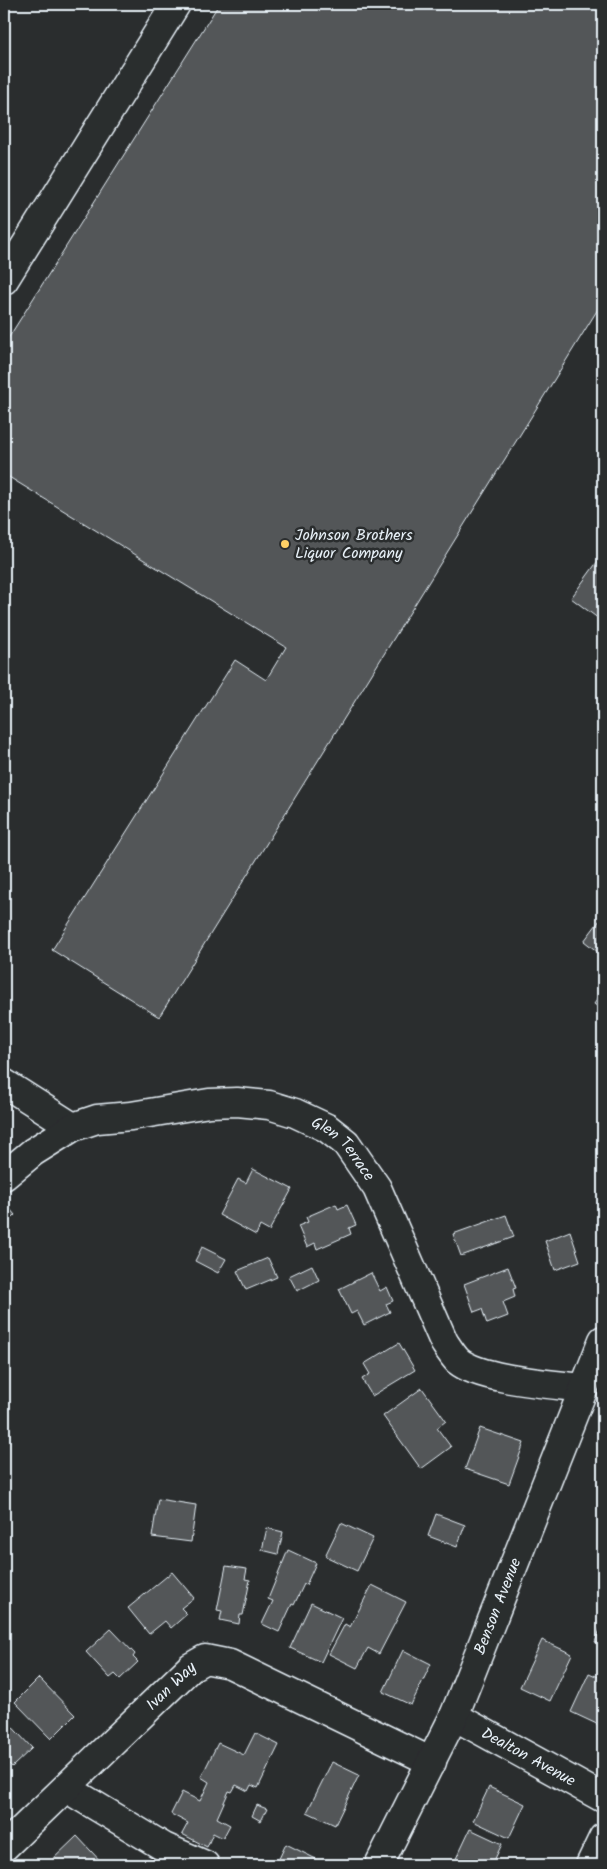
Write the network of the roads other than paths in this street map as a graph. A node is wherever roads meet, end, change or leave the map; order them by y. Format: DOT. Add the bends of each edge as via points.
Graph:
graph roads {
  1 [pos="176,4"];
  2 [pos="4,280"];
  3 [pos="4,1083"];
  4 [pos="72,1127"];
  5 [pos="6,1172"];
  6 [pos="603,1340"];
  7 [pos="584,1388"];
  8 [pos="454,1716"];
  9 [pos="432,1762"];
  10 [pos="66,1788"];
  11 [pos="603,1798"];
  12 [pos="603,1838"];
  13 [pos="4,1847"];
  14 [pos="160,1856"];
  15 [pos="205,1865"];
  16 [pos="379,1865"];
  17 [pos="590,1865"];
  1 -- 2 [label="street"];
  3 -- 4 [label="street"];
  4 -- 5 [label="street, Glen Terrace"];
  4 -- 7 [label="street, Glen Terrace" via="97,1119 237,1102 269,1105 327,1128 346,1143 377,1188 444,1342 459,1361 498,1376"];
  6 -- 7 [label="street, Benson Avenue"];
  7 -- 8 [label="street, Benson Avenue"];
  8 -- 9 [label="street, Benson Avenue"];
  8 -- 11 [label="street, Dealton Avenue"];
  9 -- 10 [label="street, Ivan Way" via="230,1664 205,1659 192,1667"];
  9 -- 16 [label="street, Benson Avenue"];
  10 -- 13 [label="street, Ivan Way"];
  10 -- 14 [label="street"];
  12 -- 17 [label="street"];
  14 -- 15 [label="street"];
}
